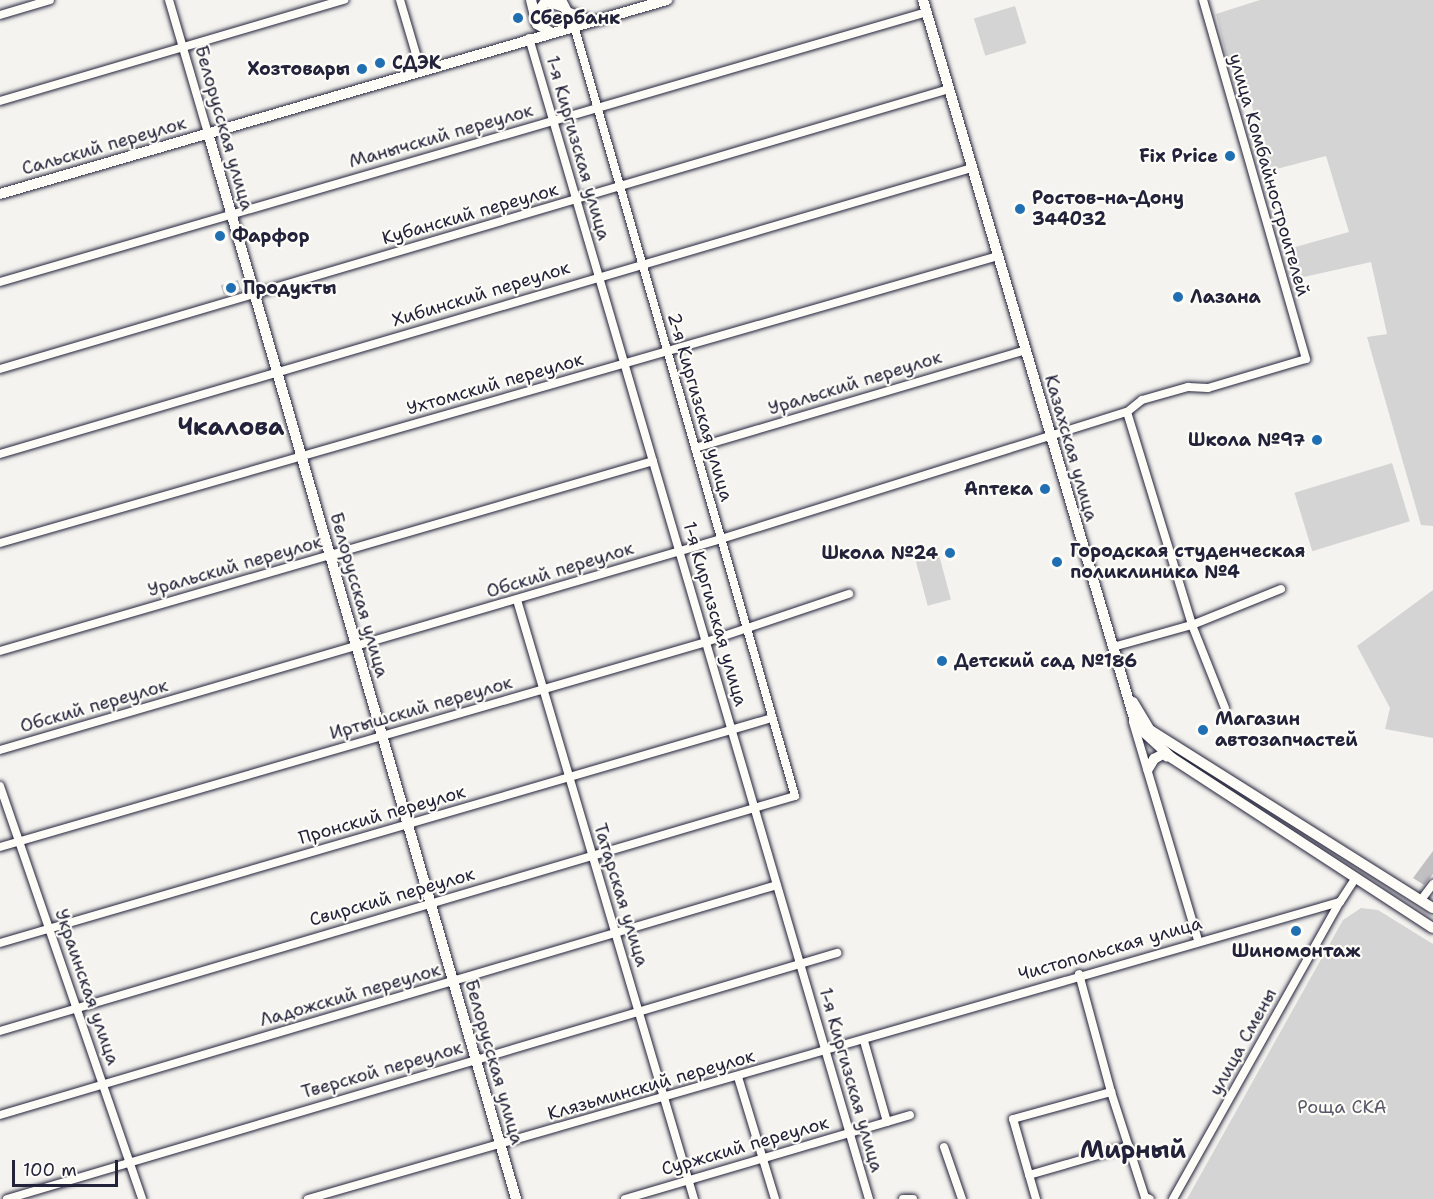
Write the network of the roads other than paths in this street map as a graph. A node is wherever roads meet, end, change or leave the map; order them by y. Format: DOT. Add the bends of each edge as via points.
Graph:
graph roads {
  1 [pos="50,0"];
  2 [pos="169,0"];
  3 [pos="344,0"];
  4 [pos="400,0"];
  5 [pos="531,0"];
  6 [pos="667,0"];
  7 [pos="923,0"];
  8 [pos="1203,0"];
  9 [pos="645,3"];
  10 [pos="564,6"];
  11 [pos="927,12"];
  12 [pos="0,15"];
  13 [pos="536,18"];
  14 [pos="591,21"];
  15 [pos="574,26"];
  16 [pos="555,32"];
  17 [pos="529,38"];
  18 [pos="516,42"];
  19 [pos="183,47"];
  20 [pos="421,71"];
  21 [pos="949,89"];
  22 [pos="0,101"];
  23 [pos="598,108"];
  24 [pos="553,121"];
  25 [pos="208,133"];
  26 [pos="972,168"];
  27 [pos="620,188"];
  28 [pos="0,194"];
  29 [pos="576,201"];
  30 [pos="231,213"];
  31 [pos="998,256"];
  32 [pos="642,264"];
  33 [pos="599,277"];
  34 [pos="0,282"];
  35 [pos="255,293"];
  36 [pos="1025,350"];
  37 [pos="667,351"];
  38 [pos="1306,359"];
  39 [pos="624,364"];
  40 [pos="0,369"];
  41 [pos="277,372"];
  42 [pos="1127,412"];
  43 [pos="1050,436"];
  44 [pos="695,448"];
  45 [pos="0,454"];
  46 [pos="302,457"];
  47 [pos="653,461"];
  48 [pos="721,539"];
  49 [pos="0,543"];
  50 [pos="679,551"];
  51 [pos="330,555"];
  52 [pos="1281,589"];
  53 [pos="849,594"];
  54 [pos="517,600"];
  55 [pos="1192,625"];
  56 [pos="747,629"];
  57 [pos="706,642"];
  58 [pos="357,647"];
  59 [pos="1113,647"];
  60 [pos="0,651"];
  61 [pos="1122,677"];
  62 [pos="543,690"];
  63 [pos="1225,708"];
  64 [pos="772,718"];
  65 [pos="1132,718"];
  66 [pos="731,730"];
  67 [pos="383,737"];
  68 [pos="0,750"];
  69 [pos="1169,756"];
  70 [pos="1148,769"];
  71 [pos="568,778"];
  72 [pos="0,786"];
  73 [pos="795,796"];
  74 [pos="755,809"];
  75 [pos="1301,822"];
  76 [pos="408,824"];
  77 [pos="1291,837"];
  78 [pos="19,841"];
  79 [pos="0,847"];
  80 [pos="592,856"];
  81 [pos="1355,879"];
  82 [pos="1433,884"];
  83 [pos="777,885"];
  84 [pos="1421,900"];
  85 [pos="1340,902"];
  86 [pos="430,903"];
  87 [pos="1433,908"];
  88 [pos="1412,915"];
  89 [pos="1433,928"];
  90 [pos="49,929"];
  91 [pos="615,934"];
  92 [pos="1198,940"];
  93 [pos="0,944"];
  94 [pos="837,953"];
  95 [pos="800,965"];
  96 [pos="1078,974"];
  97 [pos="454,982"];
  98 [pos="76,1008"];
  99 [pos="639,1012"];
  100 [pos="0,1031"];
  101 [pos="864,1041"];
  102 [pos="826,1052"];
  103 [pos="476,1059"];
  104 [pos="738,1077"];
  105 [pos="103,1085"];
  106 [pos="1111,1092"];
  107 [pos="664,1099"];
  108 [pos="0,1115"];
  109 [pos="910,1115"];
  110 [pos="887,1122"];
  111 [pos="850,1133"];
  112 [pos="501,1146"];
  113 [pos="1129,1146"];
  114 [pos="944,1147"];
  115 [pos="763,1158"];
  116 [pos="129,1161"];
  117 [pos="1029,1175"];
  118 [pos="688,1179"];
  119 [pos="1145,1198"];
  120 [pos="1172,1198"];
  121 [pos="7,1199"];
  122 [pos="142,1199"];
  123 [pos="308,1199"];
  124 [pos="516,1199"];
  125 [pos="625,1199"];
  126 [pos="694,1199"];
  127 [pos="775,1199"];
  128 [pos="869,1199"];
  129 [pos="962,1199"];
  130 [pos="1036,1199"];
  1 -- 12 [label="street"];
  2 -- 19 [label="street, Белорусская улица"];
  3 -- 19 [label="street"];
  4 -- 20 [label="street"];
  5 -- 13 [label="main road"];
  6 -- 9 [label="main road, Сальский переулок"];
  7 -- 11 [label="main road, Казахская улица"];
  8 -- 38 [label="street, улица Комбайностроителей"];
  9 -- 14 [label="main road, Сальский переулок"];
  10 -- 13 [label="main road" via="546,2"];
  10 -- 14 [label="main road"];
  10 -- 16 [label="main road" via="566,23"];
  11 -- 21 [label="main road, Казахская улица"];
  11 -- 23 [label="street, Манычский переулок"];
  13 -- 16 [label="main road"];
  13 -- 18 [label="main road"];
  14 -- 15 [label="main road, Сальский переулок"];
  15 -- 16 [label="main road, Сальский переулок"];
  15 -- 23 [label="street, 2-я Киргизская улица"];
  16 -- 17 [label="main road, Сальский переулок"];
  17 -- 18 [label="main road, Сальский переулок"];
  17 -- 24 [label="street, 1-я Киргизская улица"];
  18 -- 20 [label="main road, Сальский переулок"];
  19 -- 22 [label="street"];
  19 -- 25 [label="street, Белорусская улица"];
  20 -- 25 [label="main road, Сальский переулок"];
  21 -- 26 [label="main road, Казахская улица"];
  21 -- 27 [label="street, Кубанский переулок"];
  23 -- 24 [label="street, Манычский переулок"];
  23 -- 27 [label="street, 2-я Киргизская улица"];
  24 -- 29 [label="street, 1-я Киргизская улица"];
  24 -- 30 [label="street, Манычский переулок"];
  25 -- 28 [label="main road, Сальский переулок"];
  25 -- 30 [label="main road, Белорусская улица"];
  26 -- 31 [label="main road, Казахская улица"];
  26 -- 32 [label="street, Хибинский переулок"];
  27 -- 29 [label="street, Кубанский переулок"];
  27 -- 32 [label="street, 2-я Киргизская улица"];
  29 -- 33 [label="street, 1-я Киргизская улица"];
  29 -- 35 [label="street, Кубанский переулок"];
  30 -- 34 [label="street, Манычский переулок"];
  30 -- 35 [label="main road, Белорусская улица"];
  31 -- 36 [label="main road, Казахская улица"];
  31 -- 37 [label="street, Ухтомский переулок"];
  32 -- 33 [label="street, Хибинский переулок"];
  32 -- 37 [label="street, 2-я Киргизская улица"];
  33 -- 39 [label="street, 1-я Киргизская улица"];
  33 -- 41 [label="street, Хибинский переулок"];
  35 -- 40 [label="street, Кубанский переулок"];
  35 -- 41 [label="main road, Белорусская улица"];
  36 -- 43 [label="main road, Казахская улица"];
  36 -- 44 [label="street, Уральский переулок"];
  37 -- 39 [label="street, Ухтомский переулок"];
  37 -- 44 [label="street, 2-я Киргизская улица"];
  38 -- 42 [label="street, Обский переулок" via="1208,388 1188,387 1154,397"];
  39 -- 46 [label="street, Ухтомский переулок"];
  39 -- 47 [label="street, 1-я Киргизская улица"];
  41 -- 45 [label="street, Хибинский переулок"];
  41 -- 46 [label="main road, Белорусская улица"];
  42 -- 43 [label="street, Обский переулок"];
  42 -- 55 [label="street"];
  43 -- 48 [label="street, Обский переулок"];
  43 -- 59 [label="main road, Казахская улица"];
  44 -- 48 [label="street, 2-я Киргизская улица"];
  46 -- 49 [label="street, Ухтомский переулок"];
  46 -- 51 [label="main road, Белорусская улица"];
  47 -- 50 [label="street, 1-я Киргизская улица"];
  47 -- 51 [label="street, Уральский переулок"];
  48 -- 50 [label="street, Обский переулок"];
  48 -- 56 [label="street, 2-я Киргизская улица"];
  50 -- 54 [label="street, Обский переулок"];
  50 -- 57 [label="street, 1-я Киргизская улица"];
  51 -- 58 [label="main road, Белорусская улица"];
  51 -- 60 [label="street, Уральский переулок"];
  52 -- 55 [label="street"];
  53 -- 56 [label="street, Иртышский переулок"];
  54 -- 58 [label="street, Обский переулок"];
  54 -- 62 [label="street, Татарская улица"];
  55 -- 59 [label="street"];
  55 -- 63 [label="street"];
  56 -- 57 [label="street, Иртышский переулок"];
  56 -- 64 [label="street, 2-я Киргизская улица"];
  57 -- 62 [label="street, Иртышский переулок"];
  57 -- 66 [label="street, 1-я Киргизская улица"];
  58 -- 67 [label="main road, Белорусская улица"];
  58 -- 68 [label="street, Обский переулок"];
  59 -- 61 [label="main road, Казахская улица"];
  61 -- 65 [label="main road, Казахская улица"];
  61 -- 75 [label="main road" via="1150,730"];
  62 -- 67 [label="street, Иртышский переулок"];
  62 -- 71 [label="street, Татарская улица"];
  64 -- 66 [label="street, Пронский переулок"];
  64 -- 73 [label="street, 2-я Киргизская улица"];
  65 -- 69 [label="main road"];
  65 -- 70 [label="street, Казахская улица"];
  66 -- 71 [label="street, Пронский переулок"];
  66 -- 74 [label="street, 1-я Киргизская улица"];
  67 -- 76 [label="main road, Белорусская улица"];
  67 -- 78 [label="street, Иртышский переулок"];
  69 -- 70 [label="main road"];
  69 -- 77 [label="main road"];
  70 -- 92 [label="street, Казахская улица"];
  71 -- 76 [label="street, Пронский переулок"];
  71 -- 80 [label="street, Татарская улица"];
  72 -- 78 [label="street, Украинская улица"];
  73 -- 74 [label="street, Свирский переулок"];
  74 -- 80 [label="street, Свирский переулок"];
  74 -- 83 [label="street, 1-я Киргизская улица"];
  75 -- 77 [label="main road"];
  75 -- 84 [label="main road"];
  76 -- 86 [label="main road, Белорусская улица"];
  76 -- 90 [label="street, Пронский переулок"];
  77 -- 81 [label="main road"];
  78 -- 79 [label="street, Иртышский переулок"];
  78 -- 90 [label="street, Украинская улица"];
  80 -- 86 [label="street, Свирский переулок"];
  80 -- 91 [label="street, Татарская улица"];
  81 -- 85 [label="street"];
  81 -- 88 [label="main road"];
  82 -- 84 [label="street"];
  83 -- 91 [label="street, Ладожский переулок"];
  83 -- 95 [label="street, 1-я Киргизская улица"];
  84 -- 87 [label="main road"];
  84 -- 88 [label="main road"];
  85 -- 92 [label="street, Чистопольская улица"];
  85 -- 120 [label="street, улица Смены"];
  86 -- 97 [label="main road, Белорусская улица"];
  86 -- 98 [label="street, Свирский переулок"];
  88 -- 89 [label="main road"];
  90 -- 93 [label="street, Пронский переулок"];
  90 -- 98 [label="street, Украинская улица"];
  91 -- 97 [label="street, Ладожский переулок"];
  91 -- 99 [label="street, Татарская улица"];
  92 -- 96 [label="street, Чистопольская улица"];
  94 -- 95 [label="street, Тверской переулок"];
  95 -- 99 [label="street, Тверской переулок"];
  95 -- 102 [label="street, 1-я Киргизская улица"];
  96 -- 101 [label="street, Чистопольская улица"];
  96 -- 106 [label="street"];
  97 -- 103 [label="main road, Белорусская улица"];
  97 -- 105 [label="street, Ладожский переулок"];
  98 -- 100 [label="street, Свирский переулок"];
  98 -- 105 [label="street, Украинская улица"];
  99 -- 103 [label="street, Тверской переулок"];
  99 -- 107 [label="street, Татарская улица"];
  101 -- 102 [label="street, Клязьминский переулок"];
  101 -- 110 [label="street"];
  102 -- 104 [label="street, Клязьминский переулок"];
  102 -- 111 [label="street, 1-я Киргизская улица"];
  103 -- 112 [label="main road, Белорусская улица"];
  103 -- 116 [label="street, Тверской переулок"];
  104 -- 107 [label="street, Клязьминский переулок"];
  104 -- 115 [label="street"];
  105 -- 108 [label="street, Ладожский переулок"];
  105 -- 116 [label="street, Украинская улица"];
  106 -- 113 [label="street"];
  106 -- 117 [label="street" via="1013,1119"];
  107 -- 112 [label="street, Клязьминский переулок"];
  107 -- 118 [label="street, Татарская улица"];
  109 -- 110 [label="street, Суржский переулок"];
  110 -- 111 [label="street, Суржский переулок"];
  111 -- 115 [label="street, Суржский переулок"];
  111 -- 128 [label="street, 1-я Киргизская улица"];
  112 -- 123 [label="street, Клязьминский переулок"];
  112 -- 124 [label="main road, Белорусская улица"];
  113 -- 117 [label="street"];
  113 -- 119 [label="street"];
  114 -- 129 [label="street"];
  115 -- 118 [label="street, Суржский переулок"];
  115 -- 127 [label="street"];
  116 -- 121 [label="street, Тверской переулок"];
  116 -- 122 [label="street, Украинская улица"];
  117 -- 130 [label="street"];
  118 -- 125 [label="street, Суржский переулок"];
  118 -- 126 [label="street, Татарская улица"];
}
